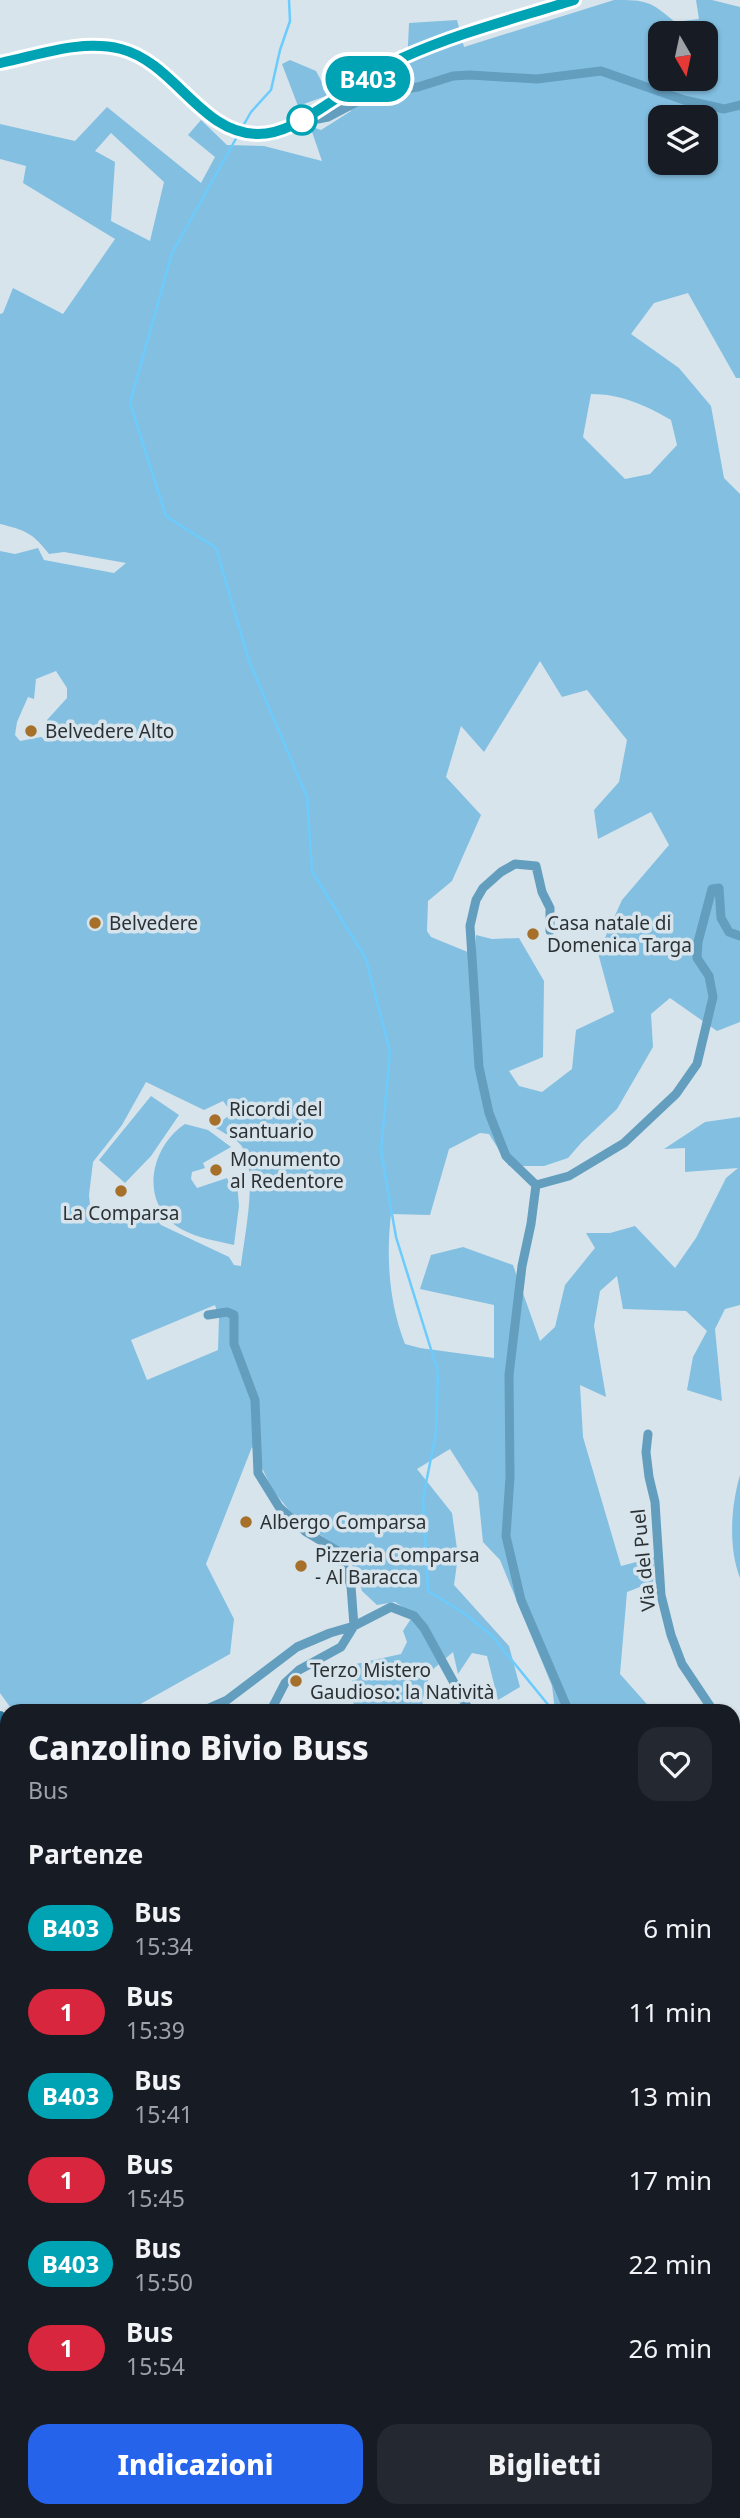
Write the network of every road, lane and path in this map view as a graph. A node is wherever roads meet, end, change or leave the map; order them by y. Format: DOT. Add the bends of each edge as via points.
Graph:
graph roads {
  1 [pos="574,0"];
  2 [pos="0,63"];
  3 [pos="740,105"];
  4 [pos="313,113"];
  5 [pos="550,931"];
  6 [pos="740,936"];
  7 [pos="536,1185"];
  8 [pos="208,1315"];
  9 [pos="648,1434"];
  10 [pos="354,1626"];
  11 [pos="218,1704"];
  12 [pos="274,1704"];
  13 [pos="466,1704"];
  14 [pos="566,1704"];
  15 [pos="709,1704"];
  1 -- 4 [label="main road" via="404,57"];
  2 -- 4 [label="main road" via="78,46 118,49 159,69 206,113 239,132 272,133"];
  3 -- 4 [label="street" via="724,109 684,100 601,71 537,79 453,76 370,95 328,117 318,119"];
  5 -- 7 [label="street" via="550,908 536,866 507,866 483,888 471,913 479,1067 489,1113 506,1156"];
  6 -- 7 [label="street" via="729,932 721,918 719,888 712,888 697,958 709,976 713,997 697,1064 676,1094 624,1143 569,1176"];
  7 -- 14 [label="street" via="509,1375 506,1536 522,1600"];
  8 -- 10 [label="street" via="234,1315 234,1344 255,1400 258,1473 279,1507 306,1532 338,1551 351,1586"];
  9 -- 15 [label="street, Via del Puel" via="660,1595 682,1664"];
  10 -- 11 [label="street" via="297,1647"];
  10 -- 12 [label="street" via="341,1647 285,1683"];
  10 -- 13 [label="street" via="391,1607 414,1616"];
}
